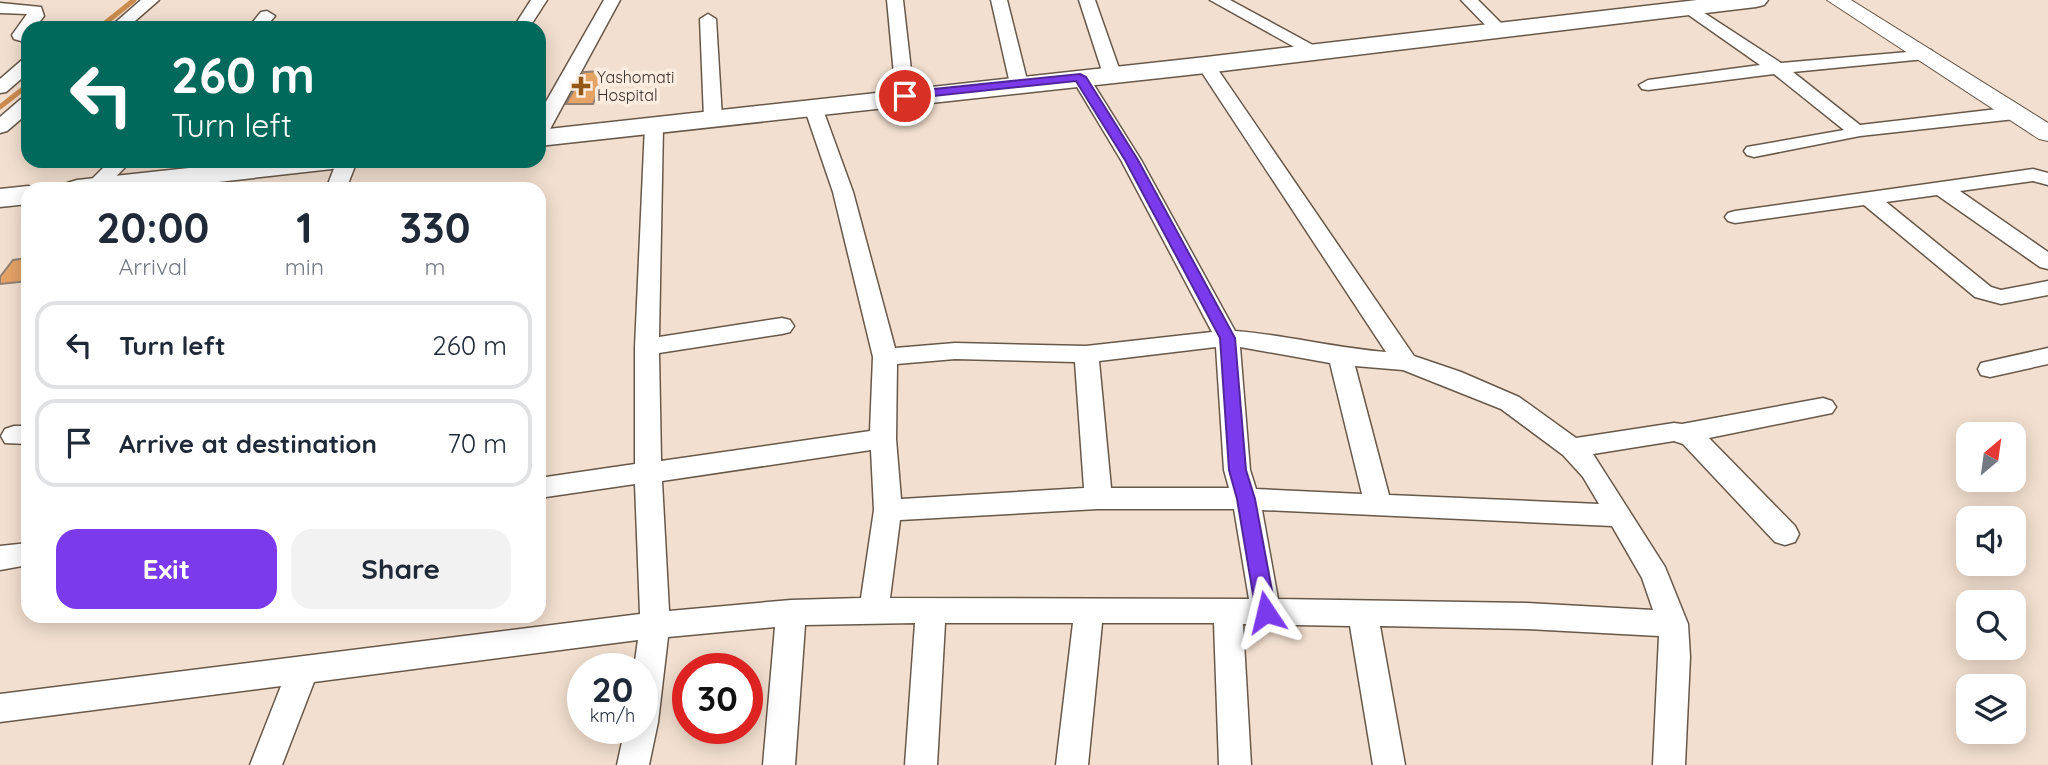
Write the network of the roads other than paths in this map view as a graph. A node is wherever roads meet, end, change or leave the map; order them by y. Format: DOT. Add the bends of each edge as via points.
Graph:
graph roads {
  1 [pos="151,0"];
  2 [pos="539,0"];
  3 [pos="612,0"];
  4 [pos="895,0"];
  5 [pos="999,0"];
  6 [pos="1087,0"];
  7 [pos="1218,0"];
  8 [pos="1469,0"];
  9 [pos="1756,0"];
  10 [pos="1837,0"];
  11 [pos="0,8"];
  12 [pos="1689,8"];
  13 [pos="708,19"];
  14 [pos="33,21"];
  15 [pos="126,21"];
  16 [pos="526,21"];
  17 [pos="1500,30"];
  18 [pos="21,37"];
  19 [pos="0,42"];
  20 [pos="1313,50"];
  21 [pos="1925,54"];
  22 [pos="1206,65"];
  23 [pos="1777,68"];
  24 [pos="21,70"];
  25 [pos="1112,74"];
  26 [pos="1080,77"];
  27 [pos="1019,84"];
  28 [pos="1648,85"];
  29 [pos="0,88"];
  30 [pos="905,96"];
  31 [pos="813,107"];
  32 [pos="21,109"];
  33 [pos="2015,113"];
  34 [pos="546,118"];
  35 [pos="713,118"];
  36 [pos="654,126"];
  37 [pos="0,127"];
  38 [pos="1855,131"];
  39 [pos="2048,134"];
  40 [pos="546,137"];
  41 [pos="1754,151"];
  42 [pos="112,168"];
  43 [pos="284,168"];
  44 [pos="2048,179"];
  45 [pos="94,182"];
  46 [pos="187,182"];
  47 [pos="1941,188"];
  48 [pos="21,196"];
  49 [pos="1867,197"];
  50 [pos="0,198"];
  51 [pos="1735,217"];
  52 [pos="2048,262"];
  53 [pos="2048,288"];
  54 [pos="782,326"];
  55 [pos="1227,338"];
  56 [pos="647,346"];
  57 [pos="1086,354"];
  58 [pos="2048,356"];
  59 [pos="885,357"];
  60 [pos="1341,357"];
  61 [pos="1405,362"];
  62 [pos="1990,369"];
  63 [pos="1823,407"];
  64 [pos="1685,433"];
  65 [pos="883,439"];
  66 [pos="1572,448"];
  67 [pos="648,474"];
  68 [pos="546,487"];
  69 [pos="1098,498"];
  70 [pos="1246,499"];
  71 [pos="1378,505"];
  72 [pos="888,510"];
  73 [pos="1619,516"];
  74 [pos="1785,534"];
  75 [pos="21,555"];
  76 [pos="0,558"];
  77 [pos="1089,609"];
  78 [pos="874,610"];
  79 [pos="930,611"];
  80 [pos="1228,611"];
  81 [pos="1266,612"];
  82 [pos="792,613"];
  83 [pos="1363,613"];
  84 [pos="1674,624"];
  85 [pos="655,625"];
  86 [pos="651,653"];
  87 [pos="302,671"];
  88 [pos="0,708"];
  89 [pos="638,744"];
  90 [pos="266,765"];
  91 [pos="633,765"];
  92 [pos="779,765"];
  93 [pos="921,765"];
  94 [pos="1072,765"];
  95 [pos="1235,765"];
  96 [pos="1389,765"];
  97 [pos="1669,765"];
  1 -- 15 [label="street"];
  2 -- 16 [label="street"];
  3 -- 34 [label="street"];
  4 -- 30 [label="street"];
  5 -- 27 [label="street"];
  6 -- 25 [label="street"];
  7 -- 20 [label="street"];
  8 -- 17 [label="street"];
  9 -- 12 [label="main road"];
  10 -- 21 [label="street"];
  11 -- 14 [label="street" via="35,10"];
  12 -- 17 [label="main road"];
  12 -- 23 [label="street"];
  13 -- 35 [label="street"];
  17 -- 20 [label="main road"];
  18 -- 19 [label="street"];
  20 -- 22 [label="main road"];
  21 -- 23 [label="street"];
  21 -- 33 [label="street"];
  22 -- 25 [label="main road"];
  22 -- 61 [label="street"];
  23 -- 28 [label="street"];
  23 -- 38 [label="street"];
  24 -- 29 [label="street"];
  25 -- 26 [label="main road"];
  26 -- 27 [label="main road"];
  26 -- 55 [label="street" via="1131,160"];
  27 -- 30 [label="main road"];
  30 -- 31 [label="main road"];
  31 -- 35 [label="main road"];
  31 -- 59 [label="street" via="843,192"];
  32 -- 37 [label="street"];
  33 -- 38 [label="street"];
  33 -- 39 [label="street"];
  35 -- 36 [label="main road"];
  36 -- 40 [label="main road"];
  36 -- 56 [label="street"];
  38 -- 41 [label="street"];
  42 -- 45 [label="street"];
  43 -- 46 [label="main road"];
  44 -- 47 [label="street" via="2033,175"];
  47 -- 49 [label="street"];
  47 -- 52 [label="street"];
  48 -- 50 [label="main road"];
  49 -- 51 [label="street"];
  49 -- 53 [label="street" via="1983,292 2001,298"];
  54 -- 56 [label="street"];
  55 -- 57 [label="street"];
  55 -- 60 [label="street"];
  55 -- 70 [label="street" via="1237,470"];
  56 -- 67 [label="street"];
  57 -- 59 [label="street" via="955,351"];
  57 -- 69 [label="street"];
  58 -- 62 [label="street"];
  59 -- 65 [label="street"];
  60 -- 61 [label="street"];
  60 -- 71 [label="street"];
  61 -- 66 [label="street" via="1510,403"];
  63 -- 64 [label="street"];
  64 -- 66 [label="street"];
  64 -- 74 [label="street"];
  65 -- 67 [label="street"];
  65 -- 72 [label="street"];
  66 -- 73 [label="street" via="1592,470"];
  67 -- 68 [label="street"];
  67 -- 85 [label="street"];
  69 -- 70 [label="street"];
  69 -- 72 [label="street"];
  70 -- 71 [label="street"];
  70 -- 81 [label="street"];
  71 -- 73 [label="street"];
  72 -- 78 [label="street"];
  73 -- 84 [label="street" via="1655,575"];
  75 -- 76 [label="street"];
  77 -- 79 [label="street"];
  77 -- 80 [label="street"];
  77 -- 94 [label="street"];
  78 -- 79 [label="street"];
  78 -- 82 [label="street"];
  79 -- 93 [label="street"];
  80 -- 81 [label="street"];
  80 -- 95 [label="street"];
  81 -- 83 [label="street"];
  82 -- 85 [label="street"];
  82 -- 92 [label="street"];
  83 -- 84 [label="street"];
  83 -- 96 [label="street"];
  84 -- 97 [label="street"];
  85 -- 86 [label="street"];
  85 -- 87 [label="street"];
  87 -- 88 [label="street"];
  87 -- 90 [label="street"];
  89 -- 91 [label="street"];
}
